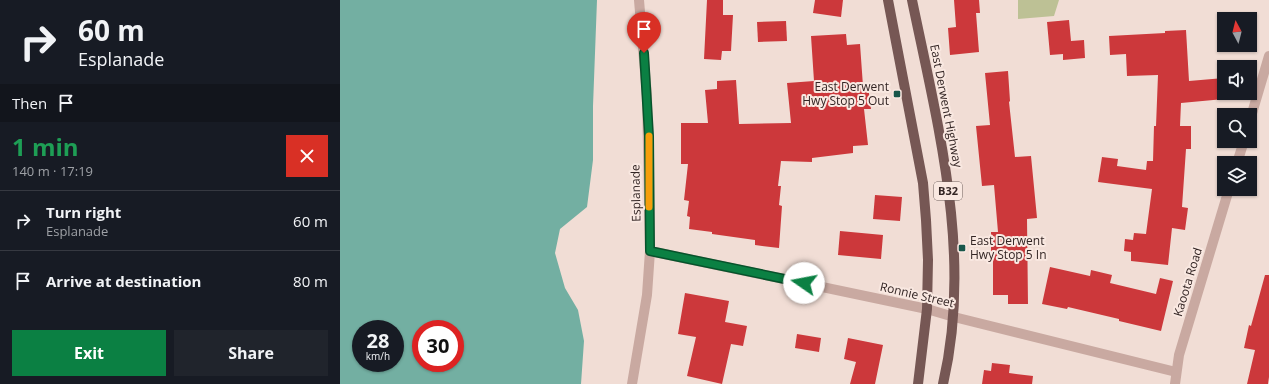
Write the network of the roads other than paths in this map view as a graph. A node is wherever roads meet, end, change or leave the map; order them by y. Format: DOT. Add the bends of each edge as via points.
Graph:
graph roads {
  1 [pos="639,0"];
  2 [pos="888,0"];
  3 [pos="912,0"];
  4 [pos="1269,56"];
  5 [pos="1267,71"];
  6 [pos="1254,108"];
  7 [pos="1227,196"];
  8 [pos="650,251"];
  9 [pos="927,309"];
  10 [pos="954,317"];
  11 [pos="1176,372"];
  12 [pos="632,384"];
  13 [pos="918,384"];
  14 [pos="943,384"];
  15 [pos="1175,384"];
  1 -- 8 [label="street, Esplanade" via="647,96"];
  2 -- 9 [label="main road, B32" via="923,183 928,260"];
  3 -- 10 [label="main road, East Derwent Highway / B32" via="945,165 955,251"];
  4 -- 5 [label="street"];
  5 -- 6 [label="street"];
  7 -- 11 [label="street, Kaoota Road"];
  8 -- 9 [label="street, Ronnie Street"];
  8 -- 12 [label="street, Esplanade" via="648,295"];
  9 -- 10 [label="street, Ronnie Street"];
  9 -- 13 [label="main road, B32"];
  10 -- 11 [label="street, Ronnie Street"];
  10 -- 14 [label="main road, East Derwent Highway / B32"];
  11 -- 15 [label="street, Kaoota Road"];
}
